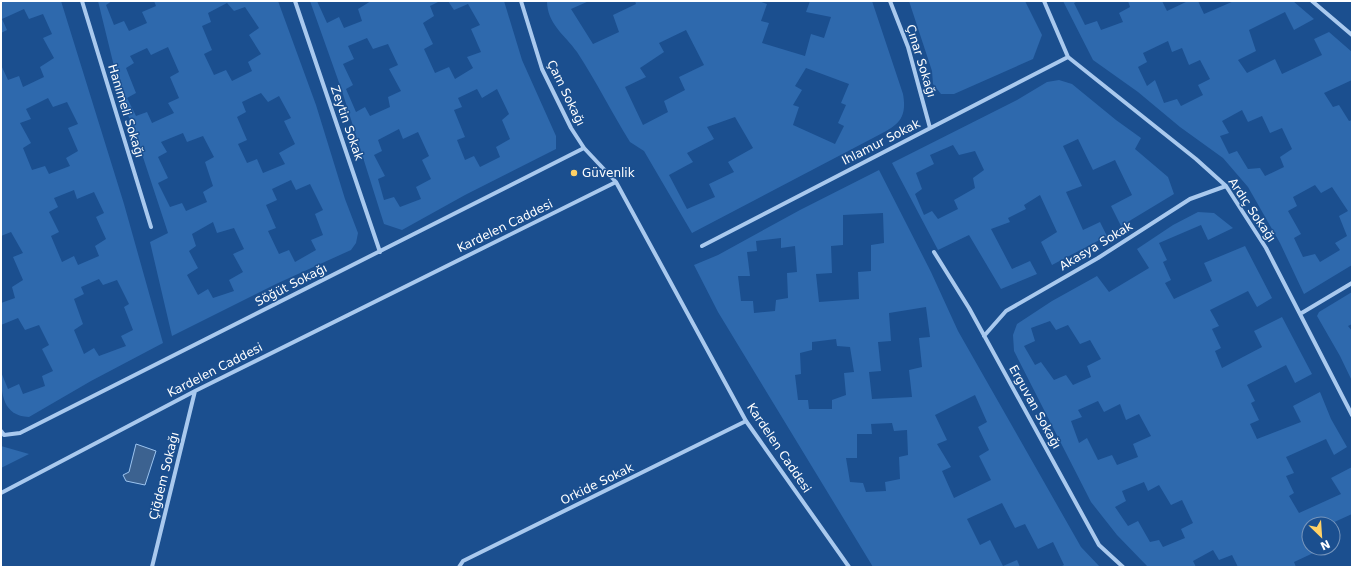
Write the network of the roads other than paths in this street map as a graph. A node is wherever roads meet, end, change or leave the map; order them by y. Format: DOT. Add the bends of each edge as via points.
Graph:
graph roads {
  1 [pos="82,1"];
  2 [pos="295,1"];
  3 [pos="521,1"];
  4 [pos="890,1"];
  5 [pos="1044,1"];
  6 [pos="1312,1"];
  7 [pos="1352,35"];
  8 [pos="1068,57"];
  9 [pos="930,128"];
  10 [pos="584,148"];
  11 [pos="616,182"];
  12 [pos="1226,186"];
  13 [pos="151,227"];
  14 [pos="702,246"];
  15 [pos="380,252"];
  16 [pos="934,252"];
  17 [pos="1352,283"];
  18 [pos="1300,314"];
  19 [pos="984,336"];
  20 [pos="195,391"];
  21 [pos="1352,415"];
  22 [pos="746,421"];
  23 [pos="3,433"];
  24 [pos="1,493"];
  25 [pos="152,567"];
  26 [pos="459,567"];
  27 [pos="849,567"];
  28 [pos="1123,567"];
  1 -- 13 [label="street, Hanımeli Sokağı"];
  2 -- 15 [label="street, Zeytin Sokak"];
  3 -- 10 [label="street, Çam Sokağı" via="542,69 571,128"];
  4 -- 9 [label="street, Çınar Sokağı" via="908,47"];
  5 -- 8 [label="street, Ardıç Sokağı"];
  6 -- 7 [label="street"];
  8 -- 9 [label="street, Ihlamur Sokak"];
  8 -- 12 [label="street, Ardıç Sokağı"];
  9 -- 14 [label="street, Ihlamur Sokak"];
  10 -- 11 [label="street, Çam Sokağı"];
  10 -- 15 [label="street, Söğüt Sokağı"];
  11 -- 20 [label="street, Kardelen Caddesi"];
  11 -- 22 [label="street, Kardelen Caddesi"];
  12 -- 18 [label="street, Ardıç Sokağı" via="1266,248"];
  12 -- 19 [label="street, Akasya Sokak" via="1190,200 1098,258 1006,310"];
  15 -- 23 [label="street, Söğüt Sokağı" via="20,432"];
  16 -- 19 [label="street, Erguvan Sokağı"];
  17 -- 18 [label="street"];
  18 -- 21 [label="street, Ardıç Sokağı"];
  19 -- 28 [label="street, Erguvan Sokağı" via="1099,545"];
  20 -- 24 [label="street, Kardelen Caddesi"];
  20 -- 25 [label="street, Çiğdem Sokağı"];
  22 -- 26 [label="street, Orkide Sokak" via="463,561"];
  22 -- 27 [label="street, Kardelen Caddesi"];
}
